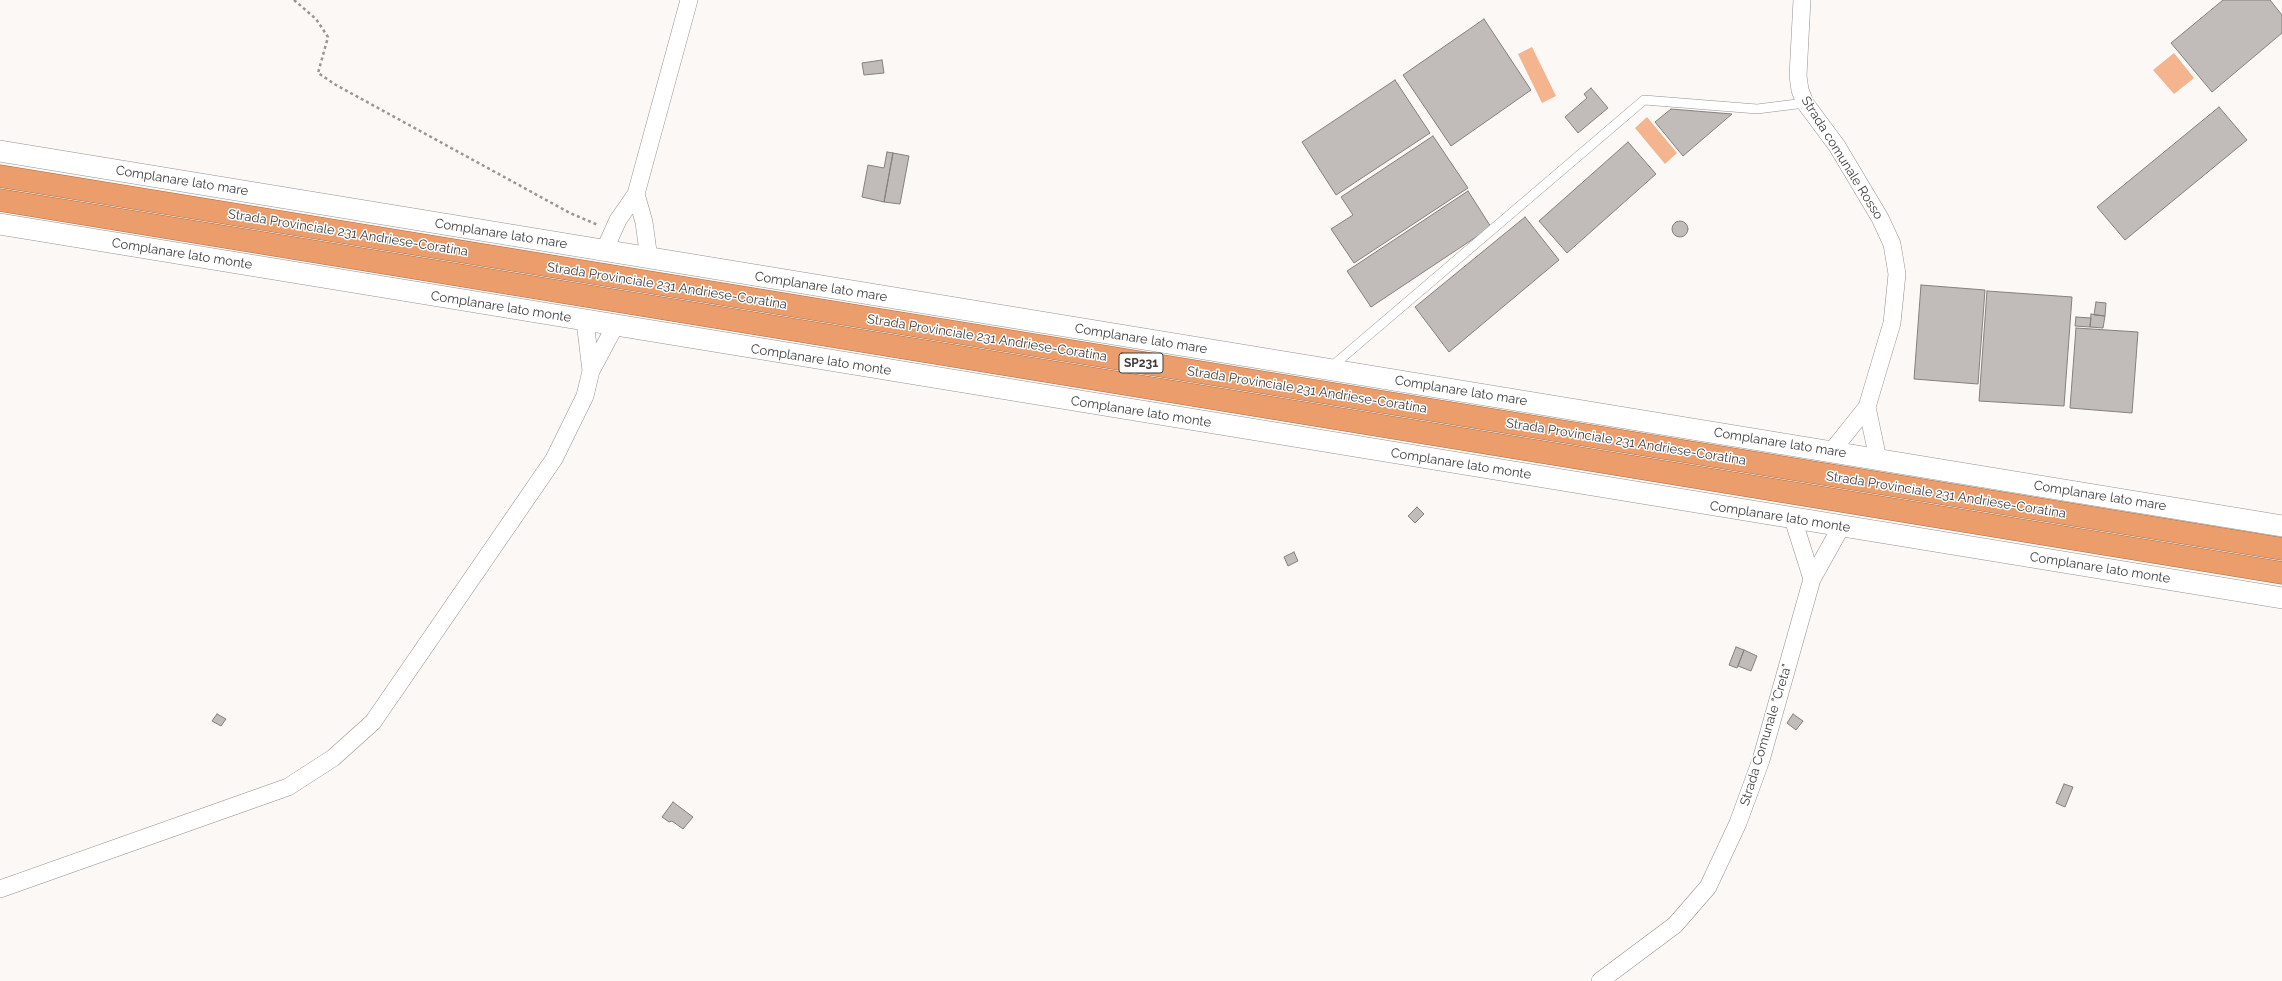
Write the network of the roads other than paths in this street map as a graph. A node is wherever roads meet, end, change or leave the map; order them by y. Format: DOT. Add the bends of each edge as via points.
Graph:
graph roads {
  1 [pos="689,0"];
  2 [pos="1802,0"];
  3 [pos="1805,103"];
  4 [pos="0,151"];
  5 [pos="0,176"];
  6 [pos="636,194"];
  7 [pos="0,200"];
  8 [pos="0,224"];
  9 [pos="604,251"];
  10 [pos="649,259"];
  11 [pos="585,321"];
  12 [pos="615,326"];
  13 [pos="1328,370"];
  14 [pos="591,372"];
  15 [pos="1867,407"];
  16 [pos="1831,452"];
  17 [pos="1878,459"];
  18 [pos="1793,519"];
  19 [pos="1841,526"];
  20 [pos="2282,526"];
  21 [pos="2282,549"];
  22 [pos="2282,573"];
  23 [pos="1812,579"];
  24 [pos="2282,598"];
  25 [pos="0,890"];
  26 [pos="1600,981"];
  1 -- 6 [label="street"];
  2 -- 3 [label="street, Strada comunale Rosso" via="1798,76"];
  3 -- 13 [label="lane" via="1757,109 1644,100"];
  3 -- 15 [label="street, Strada comunale Rosso" via="1837,146 1880,218 1892,244 1896,263 1898,283 1892,323"];
  4 -- 9 [label="street, Complanare lato mare"];
  5 -- 21 [label="highway, Strada Provinciale 231 Andriese-Coratina / SP231"];
  6 -- 9 [label="street"];
  6 -- 10 [label="street" via="644,222"];
  7 -- 22 [label="highway, Strada Provinciale 231 Andriese-Coratina / SP231"];
  8 -- 11 [label="street, Complanare lato monte"];
  9 -- 10 [label="street, Complanare lato mare"];
  10 -- 13 [label="street, Complanare lato mare"];
  11 -- 12 [label="street, Complanare lato monte"];
  11 -- 14 [label="street"];
  12 -- 14 [label="street"];
  12 -- 18 [label="street, Complanare lato monte"];
  13 -- 16 [label="street, Complanare lato mare"];
  14 -- 25 [label="street" via="585,396 554,459 373,722 333,758 288,787"];
  15 -- 16 [label="street, Strada comunale Rosso"];
  15 -- 17 [label="street, Strada comunale Rosso"];
  16 -- 17 [label="street, Complanare lato mare"];
  17 -- 20 [label="street, Complanare lato mare"];
  18 -- 19 [label="street, Complanare lato monte"];
  18 -- 23 [label="street"];
  19 -- 23 [label="street, Strada Comunale \"Creta\""];
  19 -- 24 [label="street, Complanare lato monte"];
  23 -- 26 [label="street, Strada Comunale \"Creta\"" via="1761,760 1738,823 1708,887 1675,925"];
}
